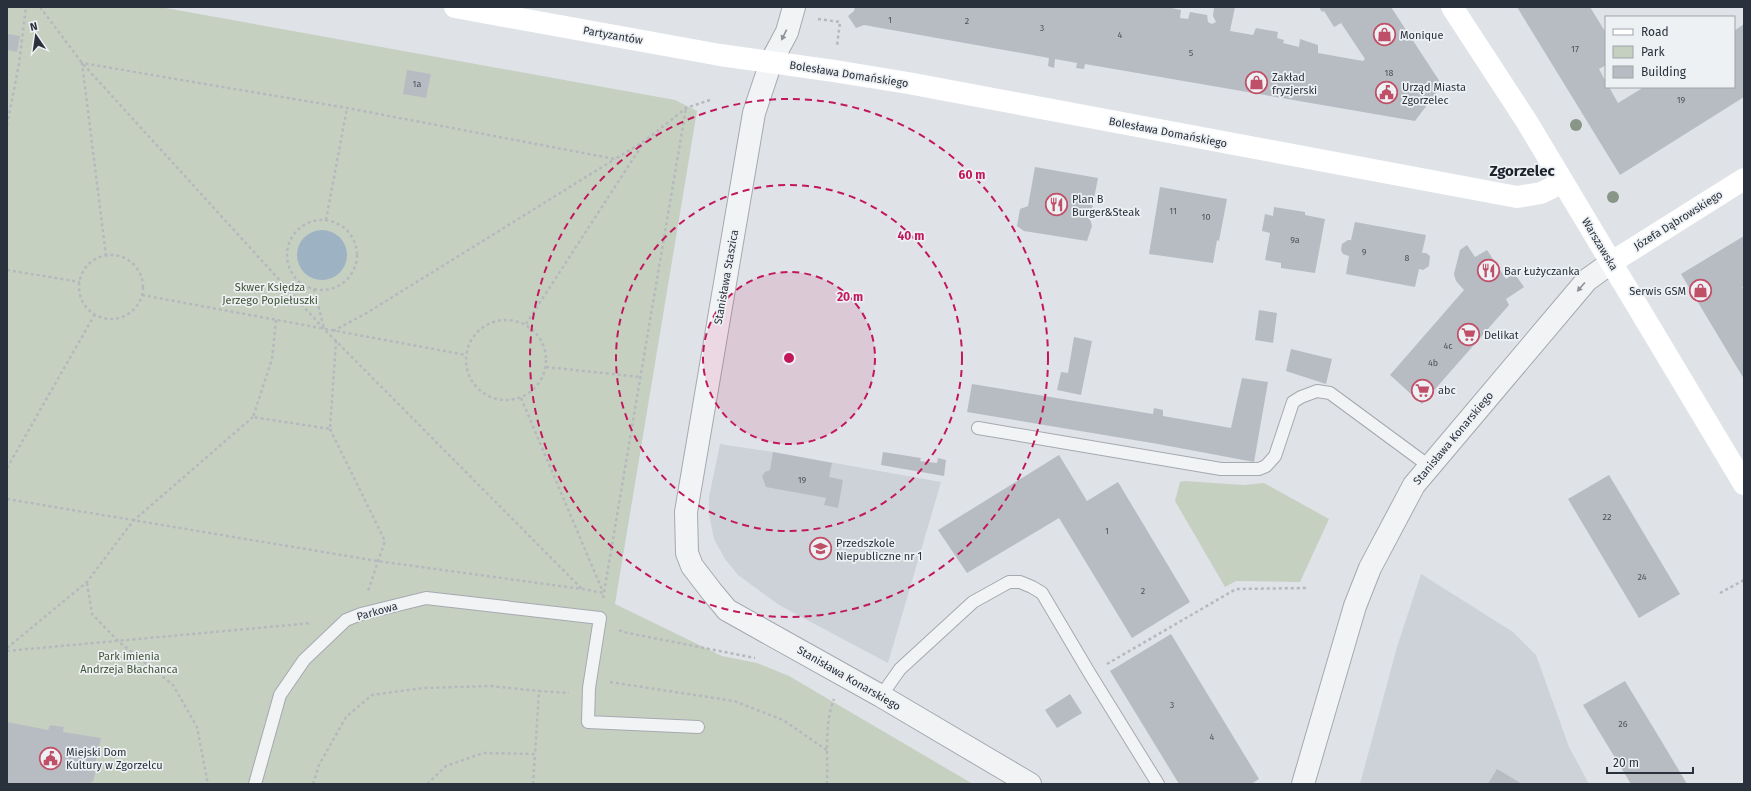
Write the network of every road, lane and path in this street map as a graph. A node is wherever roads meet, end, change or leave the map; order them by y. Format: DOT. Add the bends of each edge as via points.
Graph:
graph roads {
  1 [pos="26,7"];
  2 [pos="40,7"];
  3 [pos="455,7"];
  4 [pos="794,7"];
  5 [pos="1452,7"];
  6 [pos="813,18"];
  7 [pos="837,49"];
  8 [pos="771,62"];
  9 [pos="82,63"];
  10 [pos="710,100"];
  11 [pos="347,108"];
  12 [pos="686,108"];
  13 [pos="7,125"];
  14 [pos="646,140"];
  15 [pos="615,159"];
  16 [pos="1744,179"];
  17 [pos="1563,182"];
  18 [pos="326,220"];
  19 [pos="106,256"];
  20 [pos="1612,262"];
  21 [pos="7,270"];
  22 [pos="80,282"];
  23 [pos="314,288"];
  24 [pos="142,295"];
  25 [pos="95,314"];
  26 [pos="276,320"];
  27 [pos="526,324"];
  28 [pos="324,329"];
  29 [pos="333,331"];
  30 [pos="336,341"];
  31 [pos="466,355"];
  32 [pos="546,367"];
  33 [pos="640,377"];
  34 [pos="521,398"];
  35 [pos="253,418"];
  36 [pos="978,428"];
  37 [pos="330,429"];
  38 [pos="1429,466"];
  39 [pos="7,468"];
  40 [pos="1744,484"];
  41 [pos="7,499"];
  42 [pos="133,521"];
  43 [pos="687,553"];
  44 [pos="377,561"];
  45 [pos="1744,580"];
  46 [pos="87,582"];
  47 [pos="1307,588"];
  48 [pos="582,589"];
  49 [pos="604,593"];
  50 [pos="1720,593"];
  51 [pos="360,614"];
  52 [pos="600,618"];
  53 [pos="346,620"];
  54 [pos="119,642"];
  55 [pos="7,650"];
  56 [pos="759,658"];
  57 [pos="1090,674"];
  58 [pos="590,682"];
  59 [pos="539,692"];
  60 [pos="836,695"];
  61 [pos="881,696"];
  62 [pos="698,727"];
  63 [pos="828,752"];
  64 [pos="535,754"];
  65 [pos="207,784"];
  66 [pos="255,784"];
  67 [pos="313,784"];
  68 [pos="427,784"];
  69 [pos="533,784"];
  70 [pos="827,784"];
  71 [pos="1030,784"];
  72 [pos="1158,784"];
  73 [pos="1303,784"];
  1 -- 13 [label="path" via="19,64"];
  2 -- 9 [label="path"];
  3 -- 8 [label="street, Partyzantów"];
  4 -- 8 [label="street, Stanisława Staszica, one-way" via="786,32"];
  5 -- 17 [label="street, Warszawska"];
  6 -- 7 [label="path" via="840,22"];
  8 -- 17 [label="street, Bolesława Domańskiego" via="916,85 1517,197 1541,193"];
  8 -- 43 [label="street, Stanisława Staszica" via="754,113 686,512"];
  9 -- 11 [label="path"];
  9 -- 19 [label="path"];
  9 -- 28 [label="path"];
  10 -- 12 [label="path"];
  11 -- 15 [label="path"];
  11 -- 18 [label="path"];
  12 -- 14 [label="path"];
  12 -- 33 [label="path"];
  14 -- 15 [label="path"];
  14 -- 27 [label="path"];
  15 -- 29 [label="path" via="365,314"];
  16 -- 20 [label="street, Józefa Dąbrowskiego"];
  17 -- 20 [label="street, Warszawska"];
  18 -- 23 [label="path" via="303,225 289,244 287,255 295,277 303,284"];
  18 -- 23 [label="path" via="346,229 357,249 356,260 353,271 346,280 331,288"];
  19 -- 22 [label="path" via="88,265"];
  19 -- 24 [label="path" via="126,259 134,266 142,280"];
  20 -- 38 [label="street, Stanisława Konarskiego, one-way" via="1587,280"];
  20 -- 40 [label="street, Warszawska"];
  21 -- 22 [label="path"];
  22 -- 25 [label="path" via="80,295 84,304"];
  23 -- 28 [label="path"];
  24 -- 25 [label="path" via="130,313 121,317 110,319"];
  24 -- 26 [label="path"];
  25 -- 39 [label="path"];
  26 -- 28 [label="path"];
  26 -- 35 [label="path" via="272,359"];
  27 -- 31 [label="path" via="512,319 499,319 487,324 476,331 469,342"];
  27 -- 32 [label="path" via="542,340 546,353"];
  28 -- 29 [label="path"];
  28 -- 30 [label="path"];
  29 -- 31 [label="path"];
  30 -- 37 [label="path"];
  30 -- 48 [label="path"];
  31 -- 34 [label="path" via="466,368 481,392 493,399"];
  32 -- 33 [label="path"];
  32 -- 34 [label="path" via="542,380"];
  33 -- 49 [label="path"];
  34 -- 49 [label="path"];
  35 -- 37 [label="path"];
  35 -- 42 [label="path"];
  36 -- 38 [label="lane" via="1221,469 1258,469 1266,466 1275,456 1293,402 1317,391 1330,393"];
  37 -- 44 [label="path" via="385,542"];
  38 -- 73 [label="street, Stanisława Konarskiego" via="1414,484 1370,568 1355,606"];
  41 -- 42 [label="path"];
  42 -- 44 [label="path"];
  42 -- 46 [label="path"];
  43 -- 61 [label="street, Stanisława Konarskiego" via="692,566 727,610"];
  44 -- 48 [label="path"];
  44 -- 51 [label="path"];
  45 -- 50 [label="path"];
  46 -- 54 [label="path" via="92,614"];
  46 -- 55 [label="path"];
  47 -- 57 [label="path" via="1236,589"];
  48 -- 49 [label="path"];
  49 -- 52 [label="path"];
  51 -- 52 [label="lane, Parkowa" via="426,598"];
  51 -- 53 [label="lane, Parkowa"];
  52 -- 56 [label="path" via="622,632"];
  52 -- 58 [label="lane"];
  53 -- 54 [label="path"];
  53 -- 66 [label="lane, Parkowa" via="304,660 280,696"];
  54 -- 55 [label="path"];
  54 -- 65 [label="path" via="174,685 196,727"];
  57 -- 61 [label="lane" via="1042,593 1020,582 1009,582 973,602 900,669"];
  57 -- 72 [label="lane"];
  58 -- 59 [label="path" via="578,693"];
  58 -- 62 [label="lane" via="588,722"];
  58 -- 63 [label="path" via="683,692 734,701 783,720"];
  59 -- 64 [label="path"];
  59 -- 67 [label="path" via="490,686 423,688 372,695 346,717 319,765"];
  60 -- 63 [label="path" via="830,711"];
  61 -- 71 [label="street, Stanisława Konarskiego"];
  63 -- 70 [label="path"];
  64 -- 68 [label="path" via="483,753 446,766"];
  64 -- 69 [label="path"];
}
